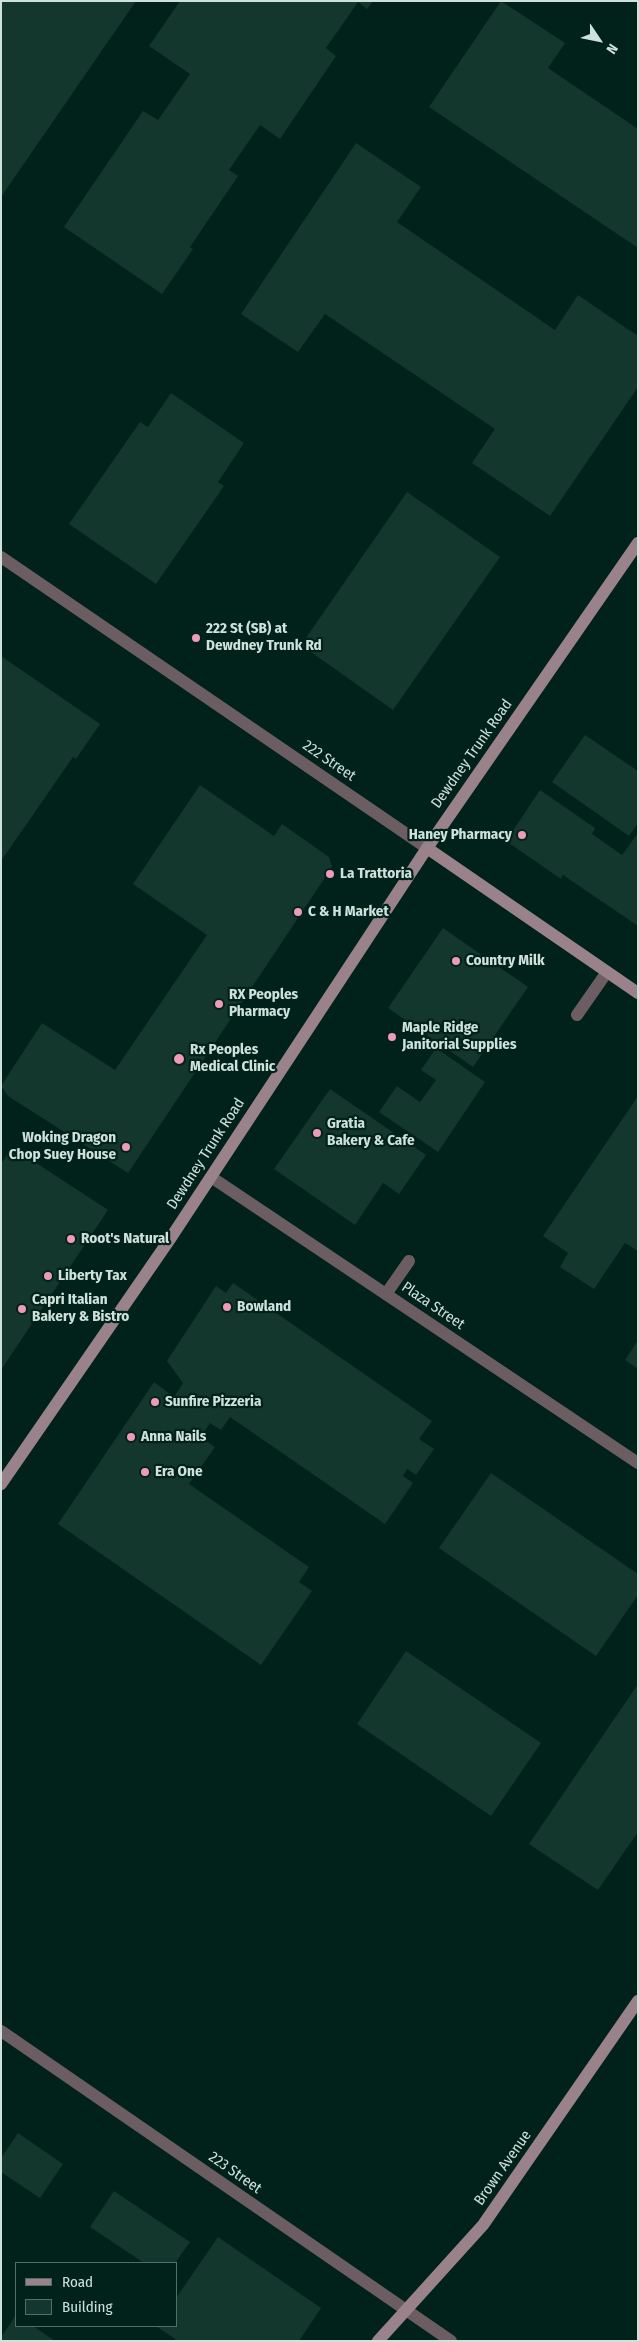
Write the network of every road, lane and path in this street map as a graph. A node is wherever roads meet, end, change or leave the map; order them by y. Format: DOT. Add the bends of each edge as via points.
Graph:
graph roads {
  1 [pos="638,543"];
  2 [pos="1,557"];
  3 [pos="427,848"];
  4 [pos="607,972"];
  5 [pos="638,993"];
  6 [pos="577,1016"];
  7 [pos="211,1177"];
  8 [pos="410,1261"];
  9 [pos="386,1294"];
  10 [pos="638,1463"];
  11 [pos="1,1484"];
  12 [pos="638,2001"];
  13 [pos="1,2031"];
  14 [pos="406,2310"];
  15 [pos="378,2341"];
  16 [pos="451,2341"];
  1 -- 3 [label="main road, Dewdney Trunk Road"];
  2 -- 3 [label="street, 222 Street"];
  3 -- 4 [label="main road, 222 Street"];
  3 -- 7 [label="main road, Dewdney Trunk Road"];
  4 -- 5 [label="main road, 222 Street"];
  4 -- 6 [label="street"];
  7 -- 9 [label="street, Plaza Street"];
  7 -- 11 [label="main road, Dewdney Trunk Road"];
  8 -- 9 [label="street"];
  9 -- 10 [label="street, Plaza Street"];
  12 -- 14 [label="main road, Brown Avenue" via="483,2225"];
  13 -- 14 [label="street, 223 Street"];
  14 -- 15 [label="main road, Brown Avenue"];
  14 -- 16 [label="street, 223 Street"];
}
